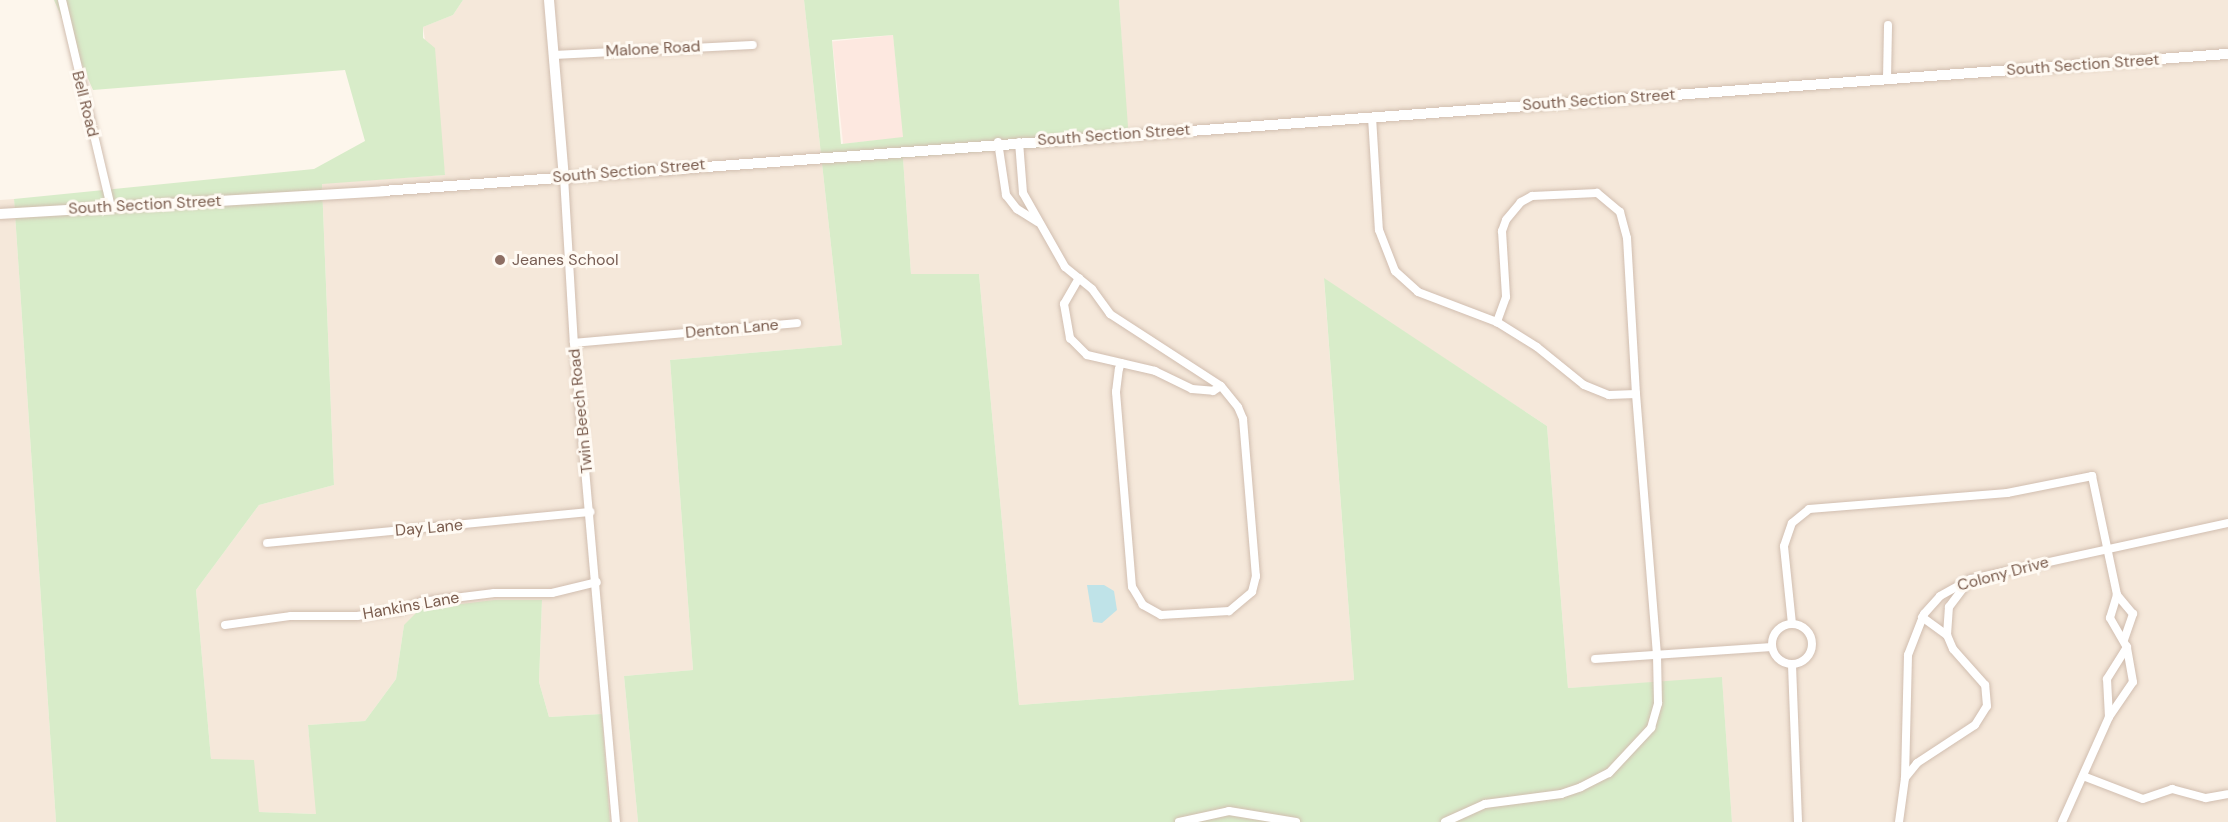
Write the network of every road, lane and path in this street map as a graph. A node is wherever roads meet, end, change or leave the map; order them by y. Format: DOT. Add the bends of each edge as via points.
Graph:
graph roads {
  1 [pos="62,0"];
  2 [pos="549,0"];
  3 [pos="1888,25"];
  4 [pos="753,45"];
  5 [pos="2228,54"];
  6 [pos="554,55"];
  7 [pos="1887,79"];
  8 [pos="1372,117"];
  9 [pos="998,142"];
  10 [pos="1019,142"];
  11 [pos="564,177"];
  12 [pos="111,207"];
  13 [pos="0,214"];
  14 [pos="1038,222"];
  15 [pos="1079,278"];
  16 [pos="1497,322"];
  17 [pos="797,323"];
  18 [pos="574,343"];
  19 [pos="1121,363"];
  20 [pos="1221,386"];
  21 [pos="1636,394"];
  22 [pos="591,512"];
  23 [pos="2228,523"];
  24 [pos="267,543"];
  25 [pos="2107,548"];
  26 [pos="1971,579"];
  27 [pos="597,582"];
  28 [pos="2117,595"];
  29 [pos="1922,617"];
  30 [pos="1792,624"];
  31 [pos="225,625"];
  32 [pos="1947,635"];
  33 [pos="2125,643"];
  34 [pos="1773,646"];
  35 [pos="1657,654"];
  36 [pos="1595,659"];
  37 [pos="1792,664"];
  38 [pos="2109,717"];
  39 [pos="2083,776"];
  40 [pos="1905,778"];
  41 [pos="2228,794"];
  42 [pos="616,822"];
  43 [pos="1179,822"];
  44 [pos="1296,822"];
  45 [pos="1445,822"];
  46 [pos="1798,822"];
  47 [pos="1899,822"];
  48 [pos="2062,822"];
  1 -- 12 [label="street, Bell Road"];
  2 -- 6 [label="street, Twin Beech Road"];
  3 -- 7 [label="street"];
  4 -- 6 [label="street, Malone Road"];
  5 -- 7 [label="street, South Section Street"];
  6 -- 11 [label="street, Twin Beech Road"];
  7 -- 8 [label="street, South Section Street"];
  8 -- 10 [label="street, South Section Street"];
  8 -- 16 [label="street" via="1379,230 1390,264 1418,292"];
  9 -- 10 [label="street, South Section Street"];
  9 -- 11 [label="street, South Section Street"];
  9 -- 14 [label="street" via="1006,195 1017,209"];
  10 -- 14 [label="street" via="1023,193"];
  11 -- 12 [label="street, South Section Street"];
  11 -- 18 [label="street, Twin Beech Road"];
  12 -- 13 [label="street, South Section Street"];
  14 -- 15 [label="street" via="1065,267"];
  15 -- 19 [label="street" via="1064,304 1070,338 1087,355"];
  15 -- 20 [label="street" via="1110,314"];
  16 -- 21 [label="street" via="1597,392"];
  16 -- 21 [label="street" via="1506,297 1502,231 1513,211 1532,196 1597,193 1613,203 1625,223"];
  17 -- 18 [label="street, Denton Lane"];
  18 -- 22 [label="street, Twin Beech Road"];
  19 -- 20 [label="street" via="1155,371 1192,389 1213,390"];
  19 -- 20 [label="street" via="1116,392 1132,587 1143,605 1161,615 1229,611 1242,603 1254,585 1246,434 1238,407"];
  21 -- 35 [label="street"];
  22 -- 24 [label="street, Day Lane"];
  22 -- 27 [label="street, Twin Beech Road"];
  23 -- 25 [label="street, Colony Drive"];
  25 -- 26 [label="street, Colony Drive"];
  25 -- 28 [label="street"];
  25 -- 30 [label="street" via="2092,476 2007,493 1817,507 1797,517 1785,537"];
  26 -- 29 [label="street, Colony Drive" via="1953,585"];
  26 -- 32 [label="street" via="1949,606"];
  27 -- 31 [label="street, Hankins Lane" via="552,592 494,593 421,602 400,610 357,616 280,616"];
  27 -- 42 [label="street, Twin Beech Road"];
  28 -- 33 [label="street" via="2110,618"];
  28 -- 33 [label="street" via="2133,614"];
  29 -- 32 [label="street"];
  29 -- 40 [label="street, Colony Drive" via="1908,655"];
  30 -- 34 [label="street" via="1779,630"];
  30 -- 37 [label="street" via="1808,631 1812,643 1804,661"];
  32 -- 40 [label="street" via="1953,649 1985,685 1987,706 1975,725 1917,764"];
  33 -- 38 [label="street" via="2108,679"];
  33 -- 38 [label="street" via="2133,682"];
  34 -- 35 [label="street"];
  34 -- 37 [label="street" via="1777,657"];
  35 -- 36 [label="street"];
  35 -- 45 [label="street" via="1655,719 1645,737 1609,773 1561,794 1485,804"];
  37 -- 46 [label="street"];
  38 -- 39 [label="street"];
  39 -- 41 [label="street" via="2143,798 2172,789 2206,798"];
  39 -- 48 [label="street"];
  40 -- 47 [label="street, Colony Drive"];
  43 -- 44 [label="street" via="1229,811"];
}
